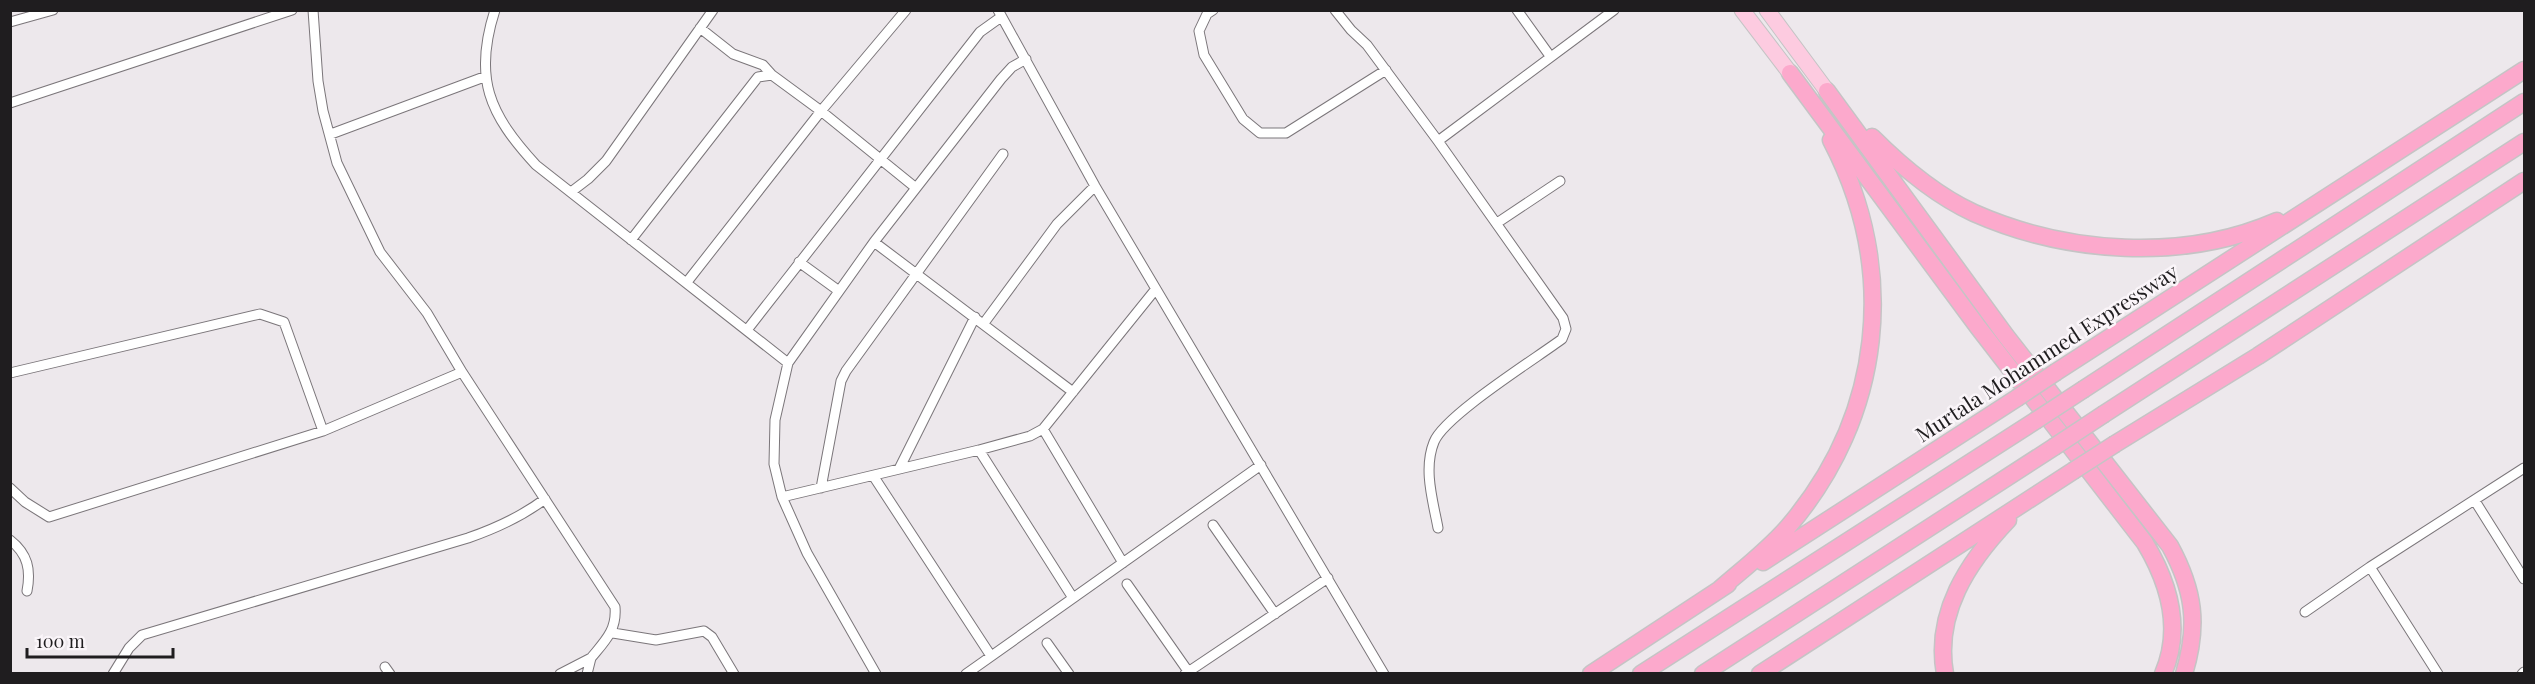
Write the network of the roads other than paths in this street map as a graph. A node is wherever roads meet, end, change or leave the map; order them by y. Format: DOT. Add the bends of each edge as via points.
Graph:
graph roads {
  1 [pos="292,10"];
  2 [pos="313,10"];
  3 [pos="495,10"];
  4 [pos="713,10"];
  5 [pos="906,10"];
  6 [pos="1213,10"];
  7 [pos="1335,10"];
  8 [pos="1517,10"];
  9 [pos="1614,10"];
  10 [pos="1742,10"];
  11 [pos="1767,10"];
  12 [pos="46,12"];
  13 [pos="1000,14"];
  14 [pos="10,22"];
  15 [pos="700,27"];
  16 [pos="1550,56"];
  17 [pos="1026,59"];
  18 [pos="1386,70"];
  19 [pos="2524,70"];
  20 [pos="1790,73"];
  21 [pos="772,75"];
  22 [pos="484,77"];
  23 [pos="1827,91"];
  24 [pos="10,102"];
  25 [pos="2524,102"];
  26 [pos="821,111"];
  27 [pos="331,134"];
  28 [pos="1438,141"];
  29 [pos="2524,142"];
  30 [pos="1004,154"];
  31 [pos="880,158"];
  32 [pos="1560,181"];
  33 [pos="2524,181"];
  34 [pos="1095,186"];
  35 [pos="916,188"];
  36 [pos="571,192"];
  37 [pos="2304,212"];
  38 [pos="1497,223"];
  39 [pos="631,240"];
  40 [pos="874,242"];
  41 [pos="799,262"];
  42 [pos="916,273"];
  43 [pos="687,282"];
  44 [pos="1155,290"];
  45 [pos="839,291"];
  46 [pos="975,317"];
  47 [pos="984,323"];
  48 [pos="747,330"];
  49 [pos="788,363"];
  50 [pos="462,372"];
  51 [pos="10,373"];
  52 [pos="1073,392"];
  53 [pos="1043,429"];
  54 [pos="323,431"];
  55 [pos="979,450"];
  56 [pos="1261,465"];
  57 [pos="2524,468"];
  58 [pos="899,469"];
  59 [pos="874,477"];
  60 [pos="10,488"];
  61 [pos="821,488"];
  62 [pos="2039,492"];
  63 [pos="782,497"];
  64 [pos="545,499"];
  65 [pos="2475,501"];
  66 [pos="1213,525"];
  67 [pos="1438,528"];
  68 [pos="10,540"];
  69 [pos="1123,563"];
  70 [pos="2370,567"];
  71 [pos="1328,578"];
  72 [pos="2524,579"];
  73 [pos="1127,584"];
  74 [pos="1720,589"];
  75 [pos="27,591"];
  76 [pos="1073,598"];
  77 [pos="2305,612"];
  78 [pos="1275,614"];
  79 [pos="613,633"];
  80 [pos="1047,643"];
  81 [pos="991,656"];
  82 [pos="591,658"];
  83 [pos="1188,673"];
  84 [pos="114,674"];
  85 [pos="560,674"];
  86 [pos="587,674"];
  87 [pos="734,674"];
  88 [pos="876,674"];
  89 [pos="966,674"];
  90 [pos="1069,674"];
  91 [pos="1384,674"];
  92 [pos="1591,674"];
  93 [pos="1641,674"];
  94 [pos="1703,674"];
  95 [pos="1760,674"];
  96 [pos="1945,674"];
  97 [pos="2163,674"];
  98 [pos="2184,674"];
  99 [pos="2438,674"];
  1 -- 24 [label="street"];
  2 -- 27 [label="street" via="318,81"];
  3 -- 22 [label="street" via="484,58"];
  4 -- 15 [label="street"];
  5 -- 26 [label="street"];
  6 -- 18 [label="street" via="1199,31 1204,55 1243,119 1260,133 1286,133"];
  7 -- 18 [label="street"];
  8 -- 16 [label="street"];
  9 -- 16 [label="street"];
  10 -- 20 [label="main road"];
  11 -- 23 [label="main road"];
  12 -- 14 [label="street"];
  13 -- 17 [label="street"];
  13 -- 31 [label="street" via="980,32"];
  15 -- 21 [label="street" via="734,54 763,65"];
  15 -- 36 [label="street" via="606,161"];
  16 -- 28 [label="street"];
  17 -- 34 [label="street"];
  17 -- 35 [label="street" via="1001,79"];
  18 -- 28 [label="street"];
  19 -- 37 [label="highway, Murtala Mohammed Expressway"];
  20 -- 74 [label="highway" via="1837,150 1861,219 1874,288 1871,345 1855,413 1828,472 1787,528"];
  20 -- 97 [label="highway" via="1978,327 2145,543 2164,579 2172,612 2170,650"];
  21 -- 26 [label="street"];
  21 -- 39 [label="street" via="758,77"];
  22 -- 27 [label="street"];
  22 -- 36 [label="street" via="497,113 523,151"];
  23 -- 37 [label="highway" via="1886,151 1940,193 1973,212 2048,237 2125,248 2162,248 2232,237"];
  23 -- 98 [label="highway" via="2006,336 2170,546 2191,596 2191,652"];
  25 -- 93 [label="highway, bridge"];
  26 -- 31 [label="street"];
  26 -- 43 [label="street"];
  27 -- 50 [label="street" via="337,163 380,252 427,313"];
  28 -- 38 [label="street"];
  29 -- 94 [label="highway, bridge"];
  30 -- 42 [label="street"];
  31 -- 35 [label="street"];
  31 -- 41 [label="street"];
  32 -- 38 [label="street"];
  33 -- 62 [label="highway, bridge" via="2258,356"];
  34 -- 44 [label="street"];
  34 -- 47 [label="street" via="1057,224"];
  35 -- 40 [label="street"];
  36 -- 39 [label="street"];
  37 -- 74 [label="highway, Murtala Mohammed Expressway, bridge"];
  38 -- 67 [label="street" via="1563,318 1566,329 1562,339 1438,433 1429,476"];
  39 -- 43 [label="street"];
  40 -- 42 [label="street"];
  40 -- 45 [label="street"];
  41 -- 45 [label="street"];
  41 -- 48 [label="street"];
  42 -- 46 [label="street"];
  42 -- 61 [label="street" via="841,381"];
  43 -- 48 [label="street"];
  44 -- 52 [label="street"];
  44 -- 56 [label="street"];
  45 -- 49 [label="street"];
  46 -- 47 [label="street"];
  46 -- 58 [label="street"];
  47 -- 52 [label="street"];
  48 -- 49 [label="street"];
  49 -- 63 [label="street" via="774,441"];
  50 -- 54 [label="street"];
  50 -- 64 [label="street"];
  51 -- 54 [label="street" via="260,315 284,322"];
  52 -- 53 [label="street"];
  53 -- 55 [label="street"];
  53 -- 69 [label="street"];
  54 -- 60 [label="street" via="49,517"];
  55 -- 58 [label="street"];
  55 -- 76 [label="street"];
  56 -- 69 [label="street"];
  56 -- 71 [label="street"];
  57 -- 65 [label="street"];
  58 -- 59 [label="street"];
  59 -- 61 [label="street"];
  59 -- 81 [label="street"];
  61 -- 63 [label="street"];
  62 -- 95 [label="highway"];
  62 -- 96 [label="highway" via="1995,534 1961,582 1942,639"];
  63 -- 88 [label="street" via="807,553"];
  64 -- 79 [label="street" via="615,607"];
  64 -- 84 [label="street" via="487,531 142,635"];
  65 -- 70 [label="street"];
  65 -- 72 [label="street"];
  66 -- 78 [label="street"];
  68 -- 75 [label="street" via="23,551 28,565"];
  69 -- 76 [label="street"];
  70 -- 77 [label="street"];
  70 -- 99 [label="street"];
  71 -- 78 [label="street"];
  71 -- 91 [label="street"];
  73 -- 83 [label="street"];
  74 -- 92 [label="highway, Murtala Mohammed Expressway"];
  76 -- 81 [label="street"];
  78 -- 83 [label="street"];
  79 -- 82 [label="street"];
  79 -- 87 [label="street" via="656,640 704,631"];
  80 -- 90 [label="street"];
  81 -- 89 [label="street"];
  82 -- 85 [label="street"];
  82 -- 86 [label="street"];
}
